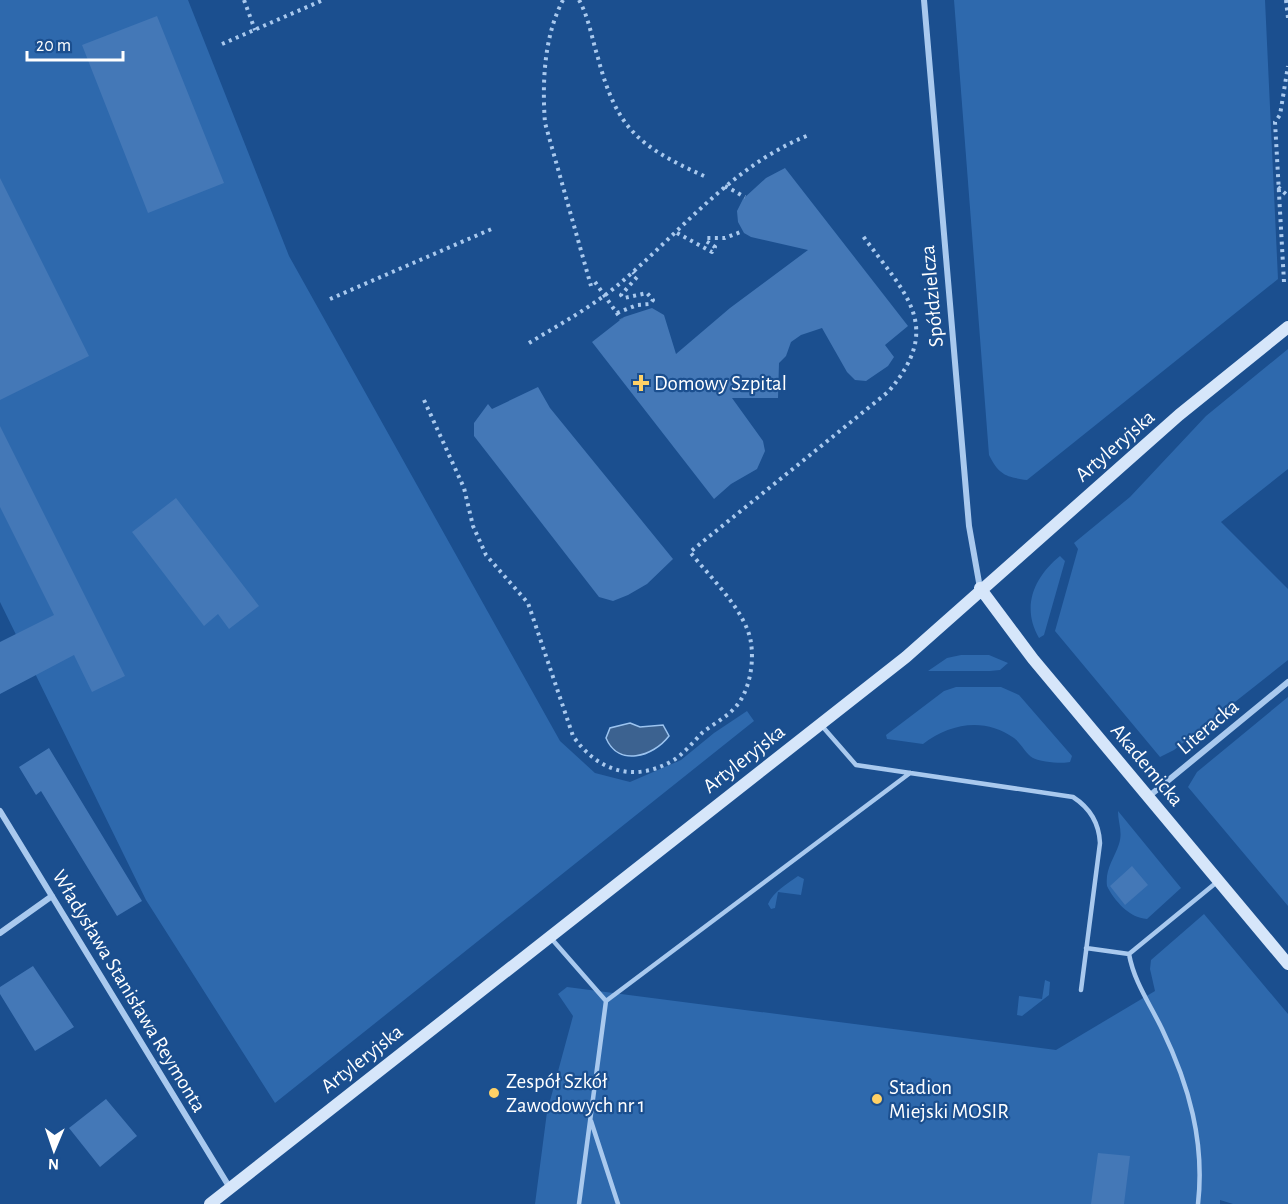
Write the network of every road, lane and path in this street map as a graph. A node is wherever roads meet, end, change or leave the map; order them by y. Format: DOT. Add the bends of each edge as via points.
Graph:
graph roads {
  1 [pos="244,0"];
  2 [pos="323,0"];
  3 [pos="563,0"];
  4 [pos="579,0"];
  5 [pos="924,0"];
  6 [pos="1286,0"];
  7 [pos="1288,18"];
  8 [pos="255,30"];
  9 [pos="222,44"];
  10 [pos="1288,66"];
  11 [pos="809,135"];
  12 [pos="704,176"];
  13 [pos="725,186"];
  14 [pos="1278,187"];
  15 [pos="1288,196"];
  16 [pos="745,197"];
  17 [pos="494,228"];
  18 [pos="743,231"];
  19 [pos="677,233"];
  20 [pos="863,236"];
  21 [pos="633,272"];
  22 [pos="1284,282"];
  23 [pos="604,295"];
  24 [pos="330,299"];
  25 [pos="617,314"];
  26 [pos="621,319"];
  27 [pos="1288,327"];
  28 [pos="529,343"];
  29 [pos="424,400"];
  30 [pos="980,588"];
  31 [pos="1288,682"];
  32 [pos="820,724"];
  33 [pos="910,773"];
  34 [pos="1148,797"];
  35 [pos="0,811"];
  36 [pos="1218,881"];
  37 [pos="52,896"];
  38 [pos="0,933"];
  39 [pos="550,937"];
  40 [pos="1086,948"];
  41 [pos="1129,954"];
  42 [pos="1288,964"];
  43 [pos="1081,990"];
  44 [pos="606,1001"];
  45 [pos="590,1119"];
  46 [pos="230,1188"];
  47 [pos="210,1204"];
  48 [pos="579,1204"];
  49 [pos="618,1204"];
  50 [pos="1198,1204"];
  1 -- 8 [label="path"];
  2 -- 8 [label="path"];
  3 -- 23 [label="path" via="556,14 547,58 545,123 593,284"];
  4 -- 12 [label="path" via="617,114 650,147"];
  5 -- 30 [label="street, Spółdzielcza" via="969,526"];
  6 -- 7 [label="path"];
  8 -- 9 [label="path"];
  10 -- 14 [label="path" via="1280,115 1275,122"];
  11 -- 13 [label="path" via="760,160"];
  13 -- 16 [label="path"];
  13 -- 19 [label="path"];
  14 -- 15 [label="path"];
  14 -- 22 [label="path"];
  17 -- 24 [label="path"];
  18 -- 19 [label="path" via="725,238 707,238 715,247 712,252"];
  19 -- 21 [label="path"];
  20 -- 29 [label="path" via="914,312 916,334 910,362 881,398 690,552 746,624 751,642 750,675 738,704 674,760 655,769 632,773 604,766 585,754 573,736 528,603 486,555 473,526 464,488"];
  21 -- 23 [label="path"];
  21 -- 25 [label="path" via="636,277 621,295 624,298 647,292 653,300"];
  23 -- 25 [label="path"];
  23 -- 28 [label="path"];
  25 -- 26 [label="path"];
  27 -- 30 [label="street, Artyleryjska" via="1179,415"];
  30 -- 32 [label="street, Artyleryjska" via="906,657"];
  30 -- 34 [label="street, Akademicka" via="1014,636"];
  31 -- 34 [label="street, Literacka"];
  32 -- 33 [label="lane" via="856,765"];
  32 -- 39 [label="street, Artyleryjska"];
  33 -- 40 [label="lane" via="1073,797 1084,804 1099,828 1100,843"];
  33 -- 44 [label="lane"];
  34 -- 36 [label="street, Akademicka"];
  35 -- 37 [label="street, Władysława Stanisława Reymonta"];
  36 -- 41 [label="lane"];
  36 -- 42 [label="street, Akademicka"];
  37 -- 38 [label="street"];
  37 -- 46 [label="street, Władysława Stanisława Reymonta"];
  39 -- 44 [label="lane"];
  39 -- 46 [label="street, Artyleryjska"];
  40 -- 41 [label="lane"];
  40 -- 43 [label="lane"];
  41 -- 50 [label="lane" via="1133,975 1178,1061 1188,1094 1200,1157"];
  44 -- 45 [label="lane"];
  45 -- 48 [label="lane"];
  45 -- 49 [label="lane"];
  46 -- 47 [label="street, Artyleryjska"];
}
